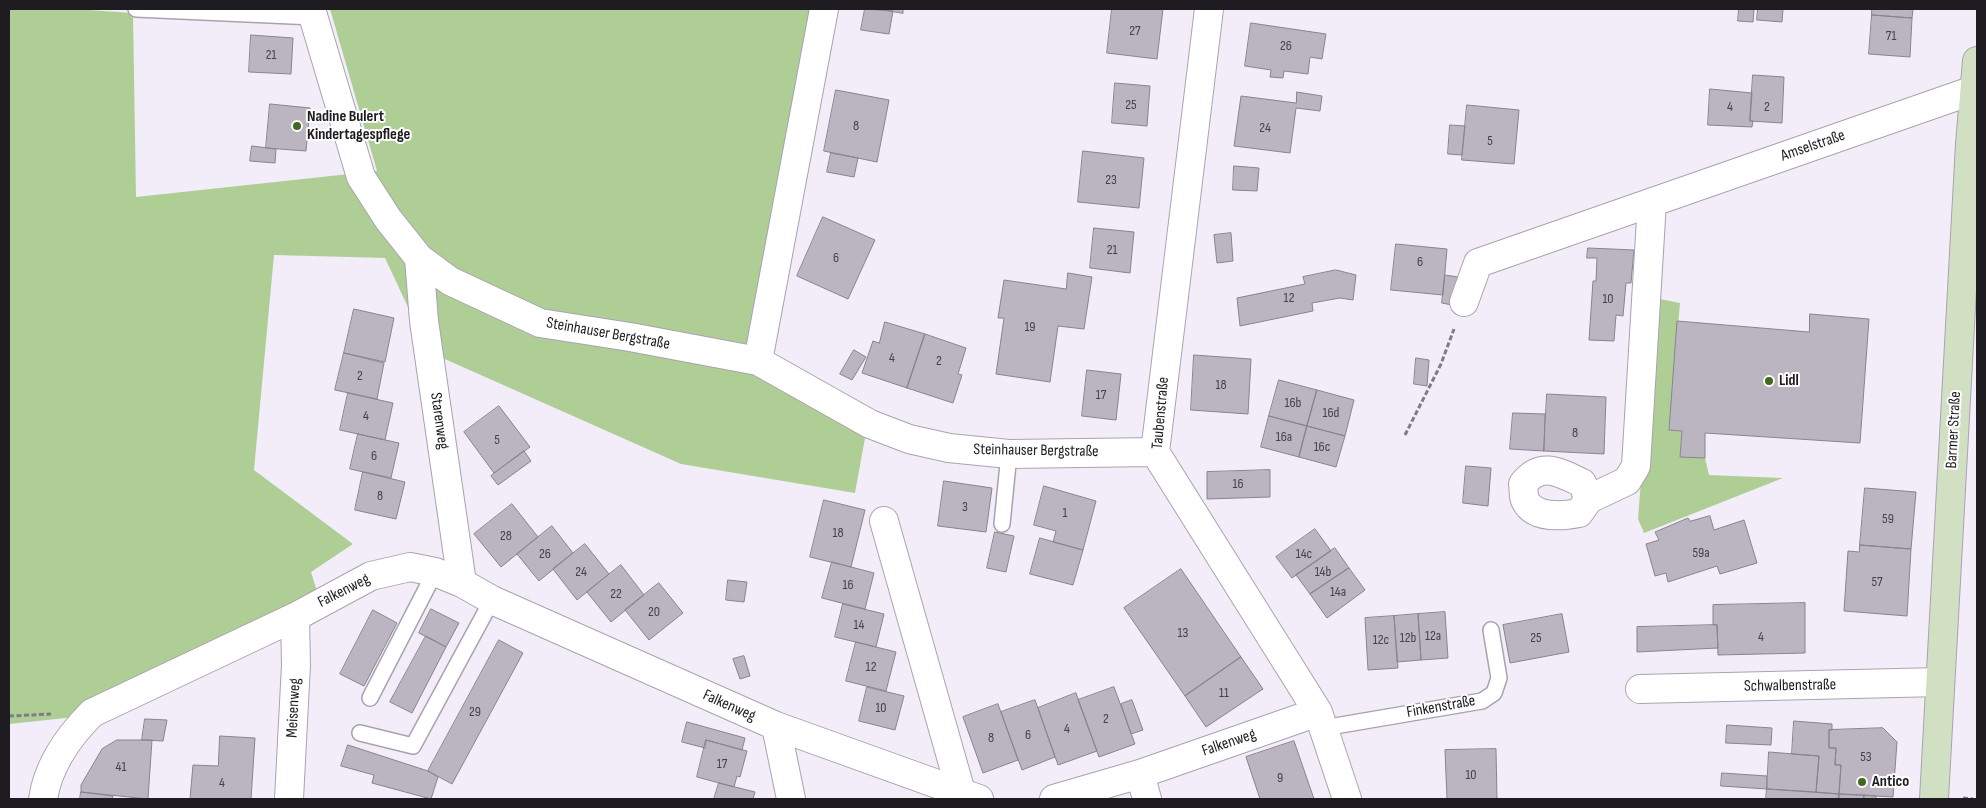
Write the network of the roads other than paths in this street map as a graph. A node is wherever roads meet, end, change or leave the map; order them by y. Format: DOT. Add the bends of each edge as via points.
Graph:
graph roads {
  1 [pos="136,9"];
  2 [pos="824,9"];
  3 [pos="1210,9"];
  4 [pos="313,13"];
  5 [pos="1977,61"];
  6 [pos="1974,90"];
  7 [pos="1652,202"];
  8 [pos="420,258"];
  9 [pos="1464,302"];
  10 [pos="758,361"];
  11 [pos="1155,452"];
  12 [pos="1009,454"];
  13 [pos="1589,498"];
  14 [pos="884,521"];
  15 [pos="1002,524"];
  16 [pos="435,572"];
  17 [pos="462,584"];
  18 [pos="492,600"];
  19 [pos="295,617"];
  20 [pos="1491,630"];
  21 [pos="1940,682"];
  22 [pos="1640,689"];
  23 [pos="370,698"];
  24 [pos="1321,720"];
  25 [pos="776,726"];
  26 [pos="360,733"];
  27 [pos="1143,787"];
  28 [pos="967,798"];
  29 [pos="43,799"];
  30 [pos="289,799"];
  31 [pos="791,799"];
  32 [pos="1054,799"];
  33 [pos="1347,799"];
  34 [pos="1934,799"];
  1 -- 4 [label="lane"];
  2 -- 10 [label="street"];
  3 -- 11 [label="street, Taubenstraße"];
  4 -- 8 [label="street, Steinhauser Bergstraße" via="360,177"];
  5 -- 6 [label="main road, Barmer Straße"];
  6 -- 7 [label="street, Amselstraße"];
  6 -- 21 [label="main road, Barmer Straße"];
  7 -- 9 [label="street, Amselstraße" via="1478,263"];
  7 -- 13 [label="street" via="1636,466 1627,481"];
  8 -- 10 [label="street, Steinhauser Bergstraße" via="450,281 540,323 630,336"];
  8 -- 17 [label="street, Starenweg" via="424,321"];
  10 -- 12 [label="street, Steinhauser Bergstraße" via="870,424 909,439 948,448"];
  11 -- 12 [label="street, Steinhauser Bergstraße"];
  11 -- 24 [label="street, Taubenstraße"];
  12 -- 15 [label="lane"];
  14 -- 28 [label="street, Falkenweg"];
  16 -- 17 [label="street, Falkenweg"];
  16 -- 19 [label="street, Falkenweg" via="410,567 371,576"];
  16 -- 23 [label="lane"];
  17 -- 18 [label="street, Falkenweg"];
  18 -- 25 [label="street, Falkenweg"];
  18 -- 26 [label="lane" via="413,746"];
  19 -- 29 [label="street, Falkenweg" via="92,713 76,729 51,770"];
  19 -- 30 [label="street, Meisenweg" via="296,666"];
  20 -- 24 [label="lane, Finkenstraße" via="1499,678 1494,693 1482,701"];
  21 -- 22 [label="street, Schwalbenstraße"];
  21 -- 34 [label="main road, Barmer Straße"];
  24 -- 27 [label="street, Falkenweg"];
  24 -- 33 [label="street, Taubenstraße"];
  25 -- 28 [label="street, Falkenweg"];
  25 -- 31 [label="street, Falkenweg"];
  27 -- 32 [label="street, Falkenweg"];
}
